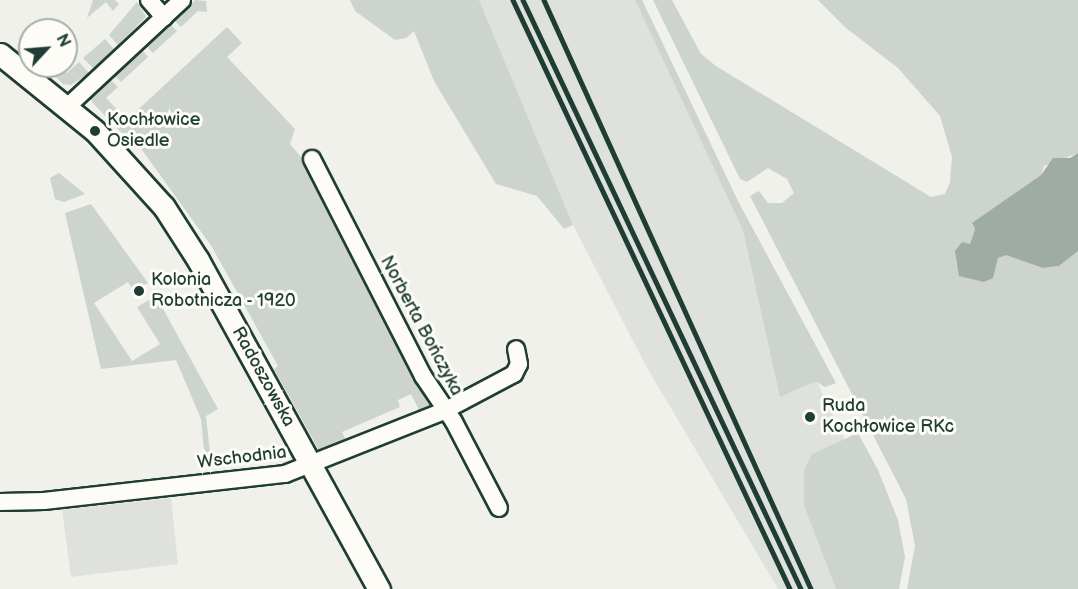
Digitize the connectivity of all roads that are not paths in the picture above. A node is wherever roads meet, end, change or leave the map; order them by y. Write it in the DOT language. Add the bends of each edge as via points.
graph roads {
  1 [pos="149,0"];
  2 [pos="182,0"];
  3 [pos="164,17"];
  4 [pos="0,54"];
  5 [pos="67,107"];
  6 [pos="312,159"];
  7 [pos="516,349"];
  8 [pos="444,411"];
  9 [pos="311,466"];
  10 [pos="0,502"];
  11 [pos="499,508"];
  12 [pos="379,589"];
  1 -- 3 [label="street"];
  2 -- 3 [label="street"];
  3 -- 5 [label="street"];
  4 -- 5 [label="street, Radoszowska"];
  5 -- 9 [label="street, Radoszowska" via="119,155 182,234"];
  6 -- 8 [label="street, Norberta Bończyka"];
  7 -- 8 [label="street, Wschodnia" via="519,364 514,374"];
  8 -- 9 [label="street, Wschodnia"];
  8 -- 11 [label="street, Norberta Bończyka" via="454,422"];
  9 -- 10 [label="street, Wschodnia" via="285,474 44,501"];
  9 -- 12 [label="street, Radoszowska"];
}
